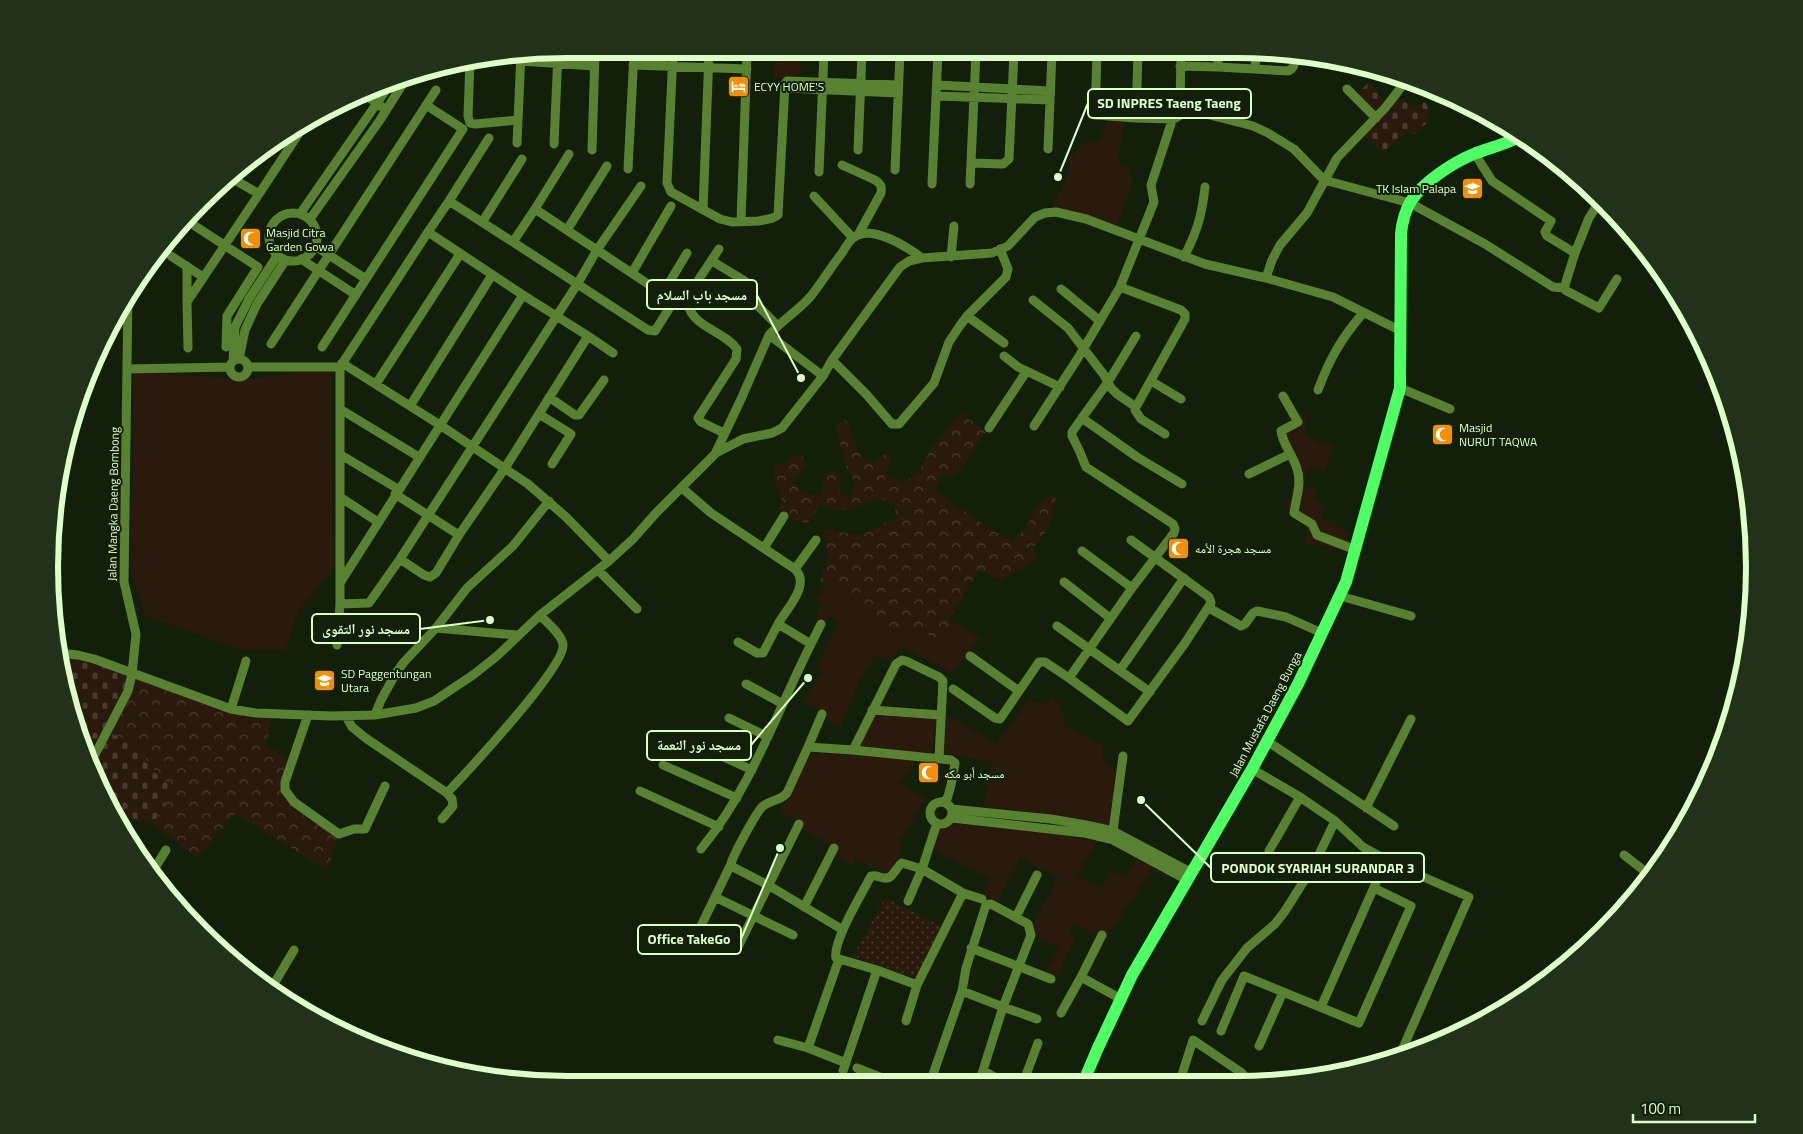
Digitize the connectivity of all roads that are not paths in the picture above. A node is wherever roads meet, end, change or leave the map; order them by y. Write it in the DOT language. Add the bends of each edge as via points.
graph roads {
  1 [pos="558,58"];
  2 [pos="576,58"];
  3 [pos="824,58"];
  4 [pos="862,58"];
  5 [pos="900,58"];
  6 [pos="938,58"];
  7 [pos="976,58"];
  8 [pos="1014,58"];
  9 [pos="1052,58"];
  10 [pos="1097,58"];
  11 [pos="1138,58"];
  12 [pos="1181,58"];
  13 [pos="1218,58"];
  14 [pos="594,59"];
  15 [pos="633,59"];
  16 [pos="1256,59"];
  17 [pos="521,60"];
  18 [pos="672,60"];
  19 [pos="709,61"];
  20 [pos="1294,61"];
  21 [pos="747,62"];
  22 [pos="1180,66"];
  23 [pos="470,67"];
  24 [pos="1218,67"];
  25 [pos="1256,68"];
  26 [pos="402,85"];
  27 [pos="822,86"];
  28 [pos="937,86"];
  29 [pos="1402,86"];
  30 [pos="861,88"];
  31 [pos="898,89"];
  32 [pos="1347,89"];
  33 [pos="436,90"];
  34 [pos="386,91"];
  35 [pos="974,92"];
  36 [pos="1012,94"];
  37 [pos="1050,95"];
  38 [pos="937,96"];
  39 [pos="369,98"];
  40 [pos="377,104"];
  41 [pos="426,105"];
  42 [pos="386,110"];
  43 [pos="1194,111"];
  44 [pos="371,114"];
  45 [pos="1136,118"];
  46 [pos="1376,118"];
  47 [pos="380,120"];
  48 [pos="518,120"];
  49 [pos="1171,124"];
  50 [pos="298,134"];
  51 [pos="489,138"];
  52 [pos="1513,139"];
  53 [pos="517,143"];
  54 [pos="554,144"];
  55 [pos="1048,149"];
  56 [pos="592,150"];
  57 [pos="858,150"];
  58 [pos="569,154"];
  59 [pos="1474,154"];
  60 [pos="522,159"];
  61 [pos="971,162"];
  62 [pos="607,166"];
  63 [pos="842,166"];
  64 [pos="628,170"];
  65 [pos="895,170"];
  66 [pos="819,172"];
  67 [pos="236,180"];
  68 [pos="1324,180"];
  69 [pos="932,184"];
  70 [pos="970,184"];
  71 [pos="641,186"];
  72 [pos="1205,187"];
  73 [pos="259,194"];
  74 [pos="814,196"];
  75 [pos="448,200"];
  76 [pos="1410,203"];
  77 [pos="671,206"];
  78 [pos="1596,207"];
  79 [pos="535,209"];
  80 [pos="703,210"];
  81 [pos="300,214"];
  82 [pos="310,220"];
  83 [pos="483,221"];
  84 [pos="741,221"];
  85 [pos="195,226"];
  86 [pos="954,226"];
  87 [pos="567,230"];
  88 [pos="428,232"];
  89 [pos="855,236"];
  90 [pos="1139,239"];
  91 [pos="513,242"];
  92 [pos="225,244"];
  93 [pos="315,246"];
  94 [pos="719,249"];
  95 [pos="1000,249"];
  96 [pos="597,250"];
  97 [pos="687,253"];
  98 [pos="1575,253"];
  99 [pos="460,254"];
  100 [pos="329,255"];
  101 [pos="171,256"];
  102 [pos="951,257"];
  103 [pos="1184,257"];
  104 [pos="281,258"];
  105 [pos="922,258"];
  106 [pos="301,259"];
  107 [pos="712,260"];
  108 [pos="187,266"];
  109 [pos="319,271"];
  110 [pos="632,273"];
  111 [pos="492,275"];
  112 [pos="203,277"];
  113 [pos="1266,278"];
  114 [pos="366,279"];
  115 [pos="1617,279"];
  116 [pos="746,282"];
  117 [pos="578,283"];
  118 [pos="1120,287"];
  119 [pos="1564,288"];
  120 [pos="1061,289"];
  121 [pos="663,293"];
  122 [pos="356,295"];
  123 [pos="523,295"];
  124 [pos="753,300"];
  125 [pos="1033,300"];
  126 [pos="187,302"];
  127 [pos="128,309"];
  128 [pos="1363,313"];
  129 [pos="556,316"];
  130 [pos="967,316"];
  131 [pos="1100,321"];
  132 [pos="778,326"];
  133 [pos="1402,331"];
  134 [pos="588,336"];
  135 [pos="769,336"];
  136 [pos="1136,336"];
  137 [pos="1004,343"];
  138 [pos="271,344"];
  139 [pos="226,347"];
  140 [pos="322,347"];
  141 [pos="188,348"];
  142 [pos="1083,349"];
  143 [pos="613,353"];
  144 [pos="1004,356"];
  145 [pos="832,360"];
  146 [pos="234,362"];
  147 [pos="341,365"];
  148 [pos="248,367"];
  149 [pos="127,369"];
  150 [pos="1026,372"];
  151 [pos="823,376"];
  152 [pos="604,380"];
  153 [pos="1151,381"];
  154 [pos="1108,382"];
  155 [pos="376,384"];
  156 [pos="1060,387"];
  157 [pos="1400,388"];
  158 [pos="1318,390"];
  159 [pos="1283,396"];
  160 [pos="549,397"];
  161 [pos="1181,399"];
  162 [pos="410,406"];
  163 [pos="1136,407"];
  164 [pos="340,409"];
  165 [pos="1450,409"];
  166 [pos="539,414"];
  167 [pos="1082,418"];
  168 [pos="440,426"];
  169 [pos="1034,426"];
  170 [pos="989,428"];
  171 [pos="724,433"];
  172 [pos="1165,434"];
  173 [pos="471,447"];
  174 [pos="716,452"];
  175 [pos="1290,454"];
  176 [pos="341,455"];
  177 [pos="419,457"];
  178 [pos="552,464"];
  179 [pos="505,468"];
  180 [pos="1249,474"];
  181 [pos="1182,484"];
  182 [pos="682,488"];
  183 [pos="397,492"];
  184 [pos="340,497"];
  185 [pos="549,502"];
  186 [pos="428,515"];
  187 [pos="784,516"];
  188 [pos="378,522"];
  189 [pos="458,535"];
  190 [pos="816,540"];
  191 [pos="1131,540"];
  192 [pos="764,548"];
  193 [pos="1356,550"];
  194 [pos="1082,551"];
  195 [pos="1155,557"];
  196 [pos="400,559"];
  197 [pos="609,561"];
  198 [pos="795,569"];
  199 [pos="598,570"];
  200 [pos="1184,578"];
  201 [pos="1064,582"];
  202 [pos="340,583"];
  203 [pos="1132,588"];
  204 [pos="1340,596"];
  205 [pos="340,604"];
  206 [pos="1209,608"];
  207 [pos="637,609"];
  208 [pos="540,615"];
  209 [pos="1411,616"];
  210 [pos="1110,618"];
  211 [pos="778,624"];
  212 [pos="821,624"];
  213 [pos="1057,626"];
  214 [pos="436,628"];
  215 [pos="1322,633"];
  216 [pos="517,635"];
  217 [pos="738,642"];
  218 [pos="811,644"];
  219 [pos="337,645"];
  220 [pos="1089,648"];
  221 [pos="65,654"];
  222 [pos="970,656"];
  223 [pos="246,661"];
  224 [pos="1120,670"];
  225 [pos="132,674"];
  226 [pos="1068,678"];
  227 [pos="746,684"];
  228 [pos="953,689"];
  229 [pos="1019,690"];
  230 [pos="1150,692"];
  231 [pos="783,704"];
  232 [pos="231,709"];
  233 [pos="872,710"];
  234 [pos="308,714"];
  235 [pos="822,714"];
  236 [pos="375,715"];
  237 [pos="940,715"];
  238 [pos="346,716"];
  239 [pos="729,718"];
  240 [pos="1411,719"];
  241 [pos="676,735"];
  242 [pos="768,737"];
  243 [pos="1267,741"];
  244 [pos="808,748"];
  245 [pos="853,750"];
  246 [pos="94,756"];
  247 [pos="1123,756"];
  248 [pos="938,758"];
  249 [pos="663,765"];
  250 [pos="1252,769"];
  251 [pos="752,770"];
  252 [pos="385,786"];
  253 [pos="640,791"];
  254 [pos="447,793"];
  255 [pos="1300,797"];
  256 [pos="738,798"];
  257 [pos="944,802"];
  258 [pos="1366,808"];
  259 [pos="952,813"];
  260 [pos="442,819"];
  261 [pos="1336,821"];
  262 [pos="798,824"];
  263 [pos="937,824"];
  264 [pos="1394,826"];
  265 [pos="719,827"];
  266 [pos="1113,831"];
  267 [pos="834,848"];
  268 [pos="701,849"];
  269 [pos="166,850"];
  270 [pos="1269,851"];
  271 [pos="1624,856"];
  272 [pos="1386,860"];
  273 [pos="731,864"];
  274 [pos="1170,866"];
  275 [pos="155,867"];
  276 [pos="922,869"];
  277 [pos="1644,871"];
  278 [pos="1037,875"];
  279 [pos="1190,876"];
  280 [pos="768,886"];
  281 [pos="1374,888"];
  282 [pos="963,893"];
  283 [pos="715,897"];
  284 [pos="982,899"];
  285 [pos="908,901"];
  286 [pos="804,907"];
  287 [pos="754,915"];
  288 [pos="1016,917"];
  289 [pos="700,928"];
  290 [pos="843,930"];
  291 [pos="793,935"];
  292 [pos="1102,935"];
  293 [pos="971,948"];
  294 [pos="737,949"];
  295 [pos="294,950"];
  296 [pos="839,959"];
  297 [pos="1020,967"];
  298 [pos="876,970"];
  299 [pos="1081,976"];
  300 [pos="1051,979"];
  301 [pos="274,984"];
  302 [pos="917,986"];
  303 [pos="962,991"];
  304 [pos="1283,992"];
  305 [pos="1121,999"];
  306 [pos="1321,1007"];
  307 [pos="1004,1008"];
  308 [pos="1061,1014"];
  309 [pos="1037,1019"];
  310 [pos="906,1021"];
  311 [pos="1202,1022"];
  312 [pos="1221,1031"];
  313 [pos="778,1040"];
  314 [pos="1038,1043"];
  315 [pos="1259,1046"];
  316 [pos="808,1048"];
  317 [pos="1403,1048"];
  318 [pos="857,1068"];
  319 [pos="983,1070"];
  320 [pos="876,1076"];
  321 [pos="932,1076"];
  322 [pos="981,1076"];
  323 [pos="993,1076"];
  324 [pos="1026,1076"];
  325 [pos="1086,1076"];
  326 [pos="1183,1076"];
  327 [pos="1244,1076"];
  1 -- 54 [label="street"];
  2 -- 14 [label="street"];
  3 -- 27 [label="street"];
  4 -- 30 [label="street"];
  5 -- 31 [label="street"];
  6 -- 28 [label="street"];
  7 -- 35 [label="street"];
  8 -- 36 [label="street"];
  9 -- 37 [label="street"];
  10 -- 45 [label="street" via="1095,115"];
  11 -- 45 [label="street"];
  12 -- 22 [label="street"];
  13 -- 24 [label="street"];
  14 -- 56 [label="street"];
  15 -- 18 [label="street"];
  15 -- 64 [label="street"];
  16 -- 25 [label="street"];
  17 -- 48 [label="street"];
  18 -- 19 [label="street"];
  18 -- 80 [label="street" via="667,183 672,192"];
  19 -- 21 [label="street"];
  19 -- 80 [label="street"];
  20 -- 25 [label="street" via="1290,70"];
  21 -- 84 [label="street"];
  22 -- 24 [label="street"];
  22 -- 45 [label="street" via="1177,118"];
  23 -- 48 [label="street" via="470,123"];
  24 -- 25 [label="street"];
  26 -- 42 [label="street"];
  27 -- 30 [label="street"];
  27 -- 66 [label="street"];
  27 -- 84 [label="street" via="786,84 778,214 759,221"];
  28 -- 35 [label="street"];
  28 -- 38 [label="street"];
  29 -- 46 [label="street"];
  30 -- 31 [label="street"];
  30 -- 57 [label="street"];
  31 -- 65 [label="street"];
  32 -- 46 [label="street"];
  33 -- 41 [label="street"];
  34 -- 40 [label="street"];
  35 -- 36 [label="street"];
  35 -- 38 [label="street"];
  35 -- 61 [label="street"];
  36 -- 37 [label="street"];
  36 -- 61 [label="street" via="1009,159 1003,164"];
  37 -- 55 [label="street"];
  38 -- 69 [label="street"];
  39 -- 40 [label="street"];
  40 -- 42 [label="street"];
  40 -- 44 [label="street"];
  41 -- 100 [label="street"];
  41 -- 114 [label="street" via="463,129"];
  42 -- 47 [label="street"];
  43 -- 68 [label="street" via="1268,133 1294,149"];
  44 -- 47 [label="street"];
  44 -- 81 [label="street"];
  46 -- 68 [label="street" via="1337,158"];
  47 -- 82 [label="street"];
  48 -- 53 [label="street"];
  49 -- 90 [label="street" via="1151,185 1154,202"];
  50 -- 73 [label="street"];
  51 -- 75 [label="street"];
  52 -- 59 [label="main road"];
  58 -- 79 [label="street"];
  59 -- 76 [label="main road" via="1445,170"];
  59 -- 98 [label="street" via="1492,181 1551,220 1546,236"];
  60 -- 83 [label="street"];
  61 -- 70 [label="street"];
  62 -- 87 [label="street"];
  63 -- 89 [label="street" via="875,180 882,188"];
  67 -- 73 [label="street"];
  68 -- 76 [label="street"];
  68 -- 113 [label="street" via="1307,213 1280,245"];
  71 -- 96 [label="street"];
  72 -- 103 [label="street" via="1198,226"];
  73 -- 92 [label="street"];
  74 -- 89 [label="street"];
  75 -- 83 [label="street"];
  75 -- 88 [label="street"];
  76 -- 119 [label="street" via="1485,244 1553,288"];
  76 -- 133 [label="main road, Jalan Mustafa Daeng Bunga" via="1402,221 1401,234"];
  77 -- 110 [label="street"];
  78 -- 98 [label="street"];
  79 -- 87 [label="street"];
  79 -- 91 [label="street"];
  80 -- 84 [label="street" via="720,219"];
  81 -- 82 [label="street"];
  81 -- 104 [label="street" via="282,215 271,227 270,244"];
  82 -- 93 [label="street" via="317,237"];
  83 -- 91 [label="street"];
  85 -- 92 [label="street"];
  86 -- 102 [label="street"];
  87 -- 96 [label="street"];
  88 -- 99 [label="street"];
  88 -- 147 [label="street"];
  89 -- 105 [label="street" via="870,232 878,234 909,248"];
  89 -- 132 [label="street" via="810,297"];
  90 -- 95 [label="street" via="1086,219 1050,212 1036,217 1008,246"];
  90 -- 103 [label="street"];
  90 -- 118 [label="street"];
  91 -- 117 [label="street"];
  92 -- 112 [label="street"];
  92 -- 139 [label="street" via="258,267 227,316"];
  93 -- 100 [label="street"];
  93 -- 106 [label="street"];
  94 -- 107 [label="street"];
  95 -- 102 [label="street" via="992,253"];
  95 -- 130 [label="street" via="1008,269 1006,277"];
  96 -- 110 [label="street"];
  96 -- 117 [label="street"];
  97 -- 121 [label="street"];
  98 -- 119 [label="street"];
  99 -- 111 [label="street"];
  99 -- 155 [label="street"];
  100 -- 109 [label="street"];
  100 -- 114 [label="street"];
  101 -- 108 [label="street"];
  102 -- 105 [label="street"];
  103 -- 113 [label="street"];
  104 -- 106 [label="street"];
  104 -- 146 [label="street" via="253,302"];
  105 -- 145 [label="street" via="900,267"];
  106 -- 109 [label="street"];
  107 -- 116 [label="street"];
  107 -- 171 [label="street" via="688,304 697,319 737,349 736,358 698,418"];
  108 -- 112 [label="street"];
  108 -- 126 [label="street"];
  109 -- 122 [label="street"];
  109 -- 138 [label="street"];
  110 -- 121 [label="street"];
  111 -- 123 [label="street"];
  111 -- 162 [label="street"];
  112 -- 126 [label="street"];
  113 -- 128 [label="street" via="1333,298"];
  114 -- 122 [label="street"];
  115 -- 119 [label="street" via="1599,308"];
  117 -- 121 [label="street" via="652,332 672,304"];
  117 -- 129 [label="street"];
  118 -- 131 [label="street"];
  118 -- 153 [label="street" via="1185,314"];
  120 -- 131 [label="street"];
  122 -- 140 [label="street"];
  123 -- 129 [label="street"];
  123 -- 168 [label="street"];
  124 -- 132 [label="street"];
  125 -- 142 [label="street" via="1068,328"];
  126 -- 141 [label="street"];
  127 -- 149 [label="street, Jalan Mangka Daeng Bombong"];
  128 -- 133 [label="street"];
  128 -- 158 [label="street" via="1345,333 1328,363"];
  129 -- 134 [label="street"];
  129 -- 173 [label="street"];
  130 -- 137 [label="street"];
  130 -- 145 [label="street" via="950,342 934,383 896,425 890,423"];
  131 -- 142 [label="street"];
  132 -- 135 [label="street"];
  133 -- 157 [label="main road, Jalan Mustafa Daeng Bunga"];
  134 -- 143 [label="street"];
  134 -- 160 [label="street"];
  135 -- 151 [label="street"];
  135 -- 171 [label="street"];
  136 -- 154 [label="street"];
  142 -- 154 [label="street"];
  142 -- 156 [label="street"];
  144 -- 150 [label="street"];
  145 -- 151 [label="street"];
  146 -- 148 [label="street" via="245,361"];
  146 -- 148 [label="street" via="231,373 236,376 247,373"];
  146 -- 149 [label="street"];
  147 -- 148 [label="street"];
  147 -- 155 [label="street"];
  147 -- 164 [label="street"];
  149 -- 225 [label="street, Jalan Mangka Daeng Bombong" via="124,582 136,626"];
  150 -- 156 [label="street"];
  150 -- 170 [label="street"];
  151 -- 174 [label="street" via="782,428 743,439"];
  152 -- 160 [label="street" via="580,415 575,415"];
  153 -- 161 [label="street"];
  153 -- 163 [label="street"];
  154 -- 163 [label="street" via="1117,394"];
  154 -- 167 [label="street"];
  155 -- 162 [label="street"];
  156 -- 169 [label="street"];
  157 -- 165 [label="street"];
  157 -- 193 [label="main road, Jalan Mustafa Daeng Bunga"];
  159 -- 175 [label="street" via="1298,422 1281,431"];
  160 -- 166 [label="street"];
  162 -- 168 [label="street"];
  163 -- 172 [label="street" via="1138,416"];
  164 -- 176 [label="street"];
  164 -- 177 [label="street"];
  166 -- 178 [label="street" via="570,434"];
  166 -- 179 [label="street"];
  167 -- 181 [label="street"];
  167 -- 195 [label="street" via="1072,436 1086,467 1174,526 1174,533"];
  168 -- 173 [label="street"];
  168 -- 177 [label="street"];
  171 -- 174 [label="street"];
  173 -- 179 [label="street"];
  173 -- 186 [label="street"];
  174 -- 182 [label="street"];
  175 -- 180 [label="street"];
  175 -- 193 [label="street" via="1300,483 1294,513 1312,524 1317,535"];
  176 -- 183 [label="street"];
  176 -- 184 [label="street"];
  177 -- 183 [label="street"];
  179 -- 185 [label="street"];
  179 -- 189 [label="street"];
  182 -- 192 [label="street" via="704,508"];
  182 -- 197 [label="street"];
  183 -- 186 [label="street"];
  183 -- 188 [label="street"];
  184 -- 188 [label="street"];
  184 -- 202 [label="street"];
  185 -- 197 [label="street"];
  185 -- 214 [label="street" via="513,546 467,588"];
  186 -- 189 [label="street"];
  186 -- 196 [label="street"];
  187 -- 192 [label="street"];
  188 -- 202 [label="street"];
  189 -- 196 [label="street" via="436,573 430,577"];
  190 -- 198 [label="street"];
  191 -- 195 [label="street"];
  192 -- 198 [label="street"];
  193 -- 204 [label="main road, Jalan Mustafa Daeng Bunga"];
  194 -- 203 [label="street"];
  195 -- 200 [label="street"];
  195 -- 203 [label="street"];
  196 -- 205 [label="street" via="369,603"];
  197 -- 199 [label="street"];
  198 -- 211 [label="street" via="802,577 801,586"];
  199 -- 207 [label="street"];
  199 -- 208 [label="street"];
  200 -- 206 [label="street" via="1209,597"];
  200 -- 224 [label="street"];
  201 -- 210 [label="street"];
  202 -- 205 [label="street"];
  203 -- 210 [label="street"];
  204 -- 209 [label="street"];
  204 -- 215 [label="main road, Jalan Mustafa Daeng Bunga"];
  205 -- 219 [label="street"];
  206 -- 215 [label="street" via="1240,626 1257,612 1286,617"];
  206 -- 230 [label="street"];
  208 -- 216 [label="street"];
  208 -- 254 [label="street" via="559,636 562,652 527,703"];
  210 -- 220 [label="street"];
  211 -- 217 [label="street" via="763,653"];
  211 -- 218 [label="street"];
  212 -- 218 [label="street"];
  213 -- 220 [label="street"];
  214 -- 216 [label="street"];
  214 -- 236 [label="street" via="396,673"];
  215 -- 243 [label="main road, Jalan Mustafa Daeng Bunga"];
  216 -- 236 [label="street" via="497,656 434,702"];
  218 -- 231 [label="street"];
  220 -- 224 [label="street"];
  220 -- 226 [label="street"];
  221 -- 225 [label="street" via="94,659"];
  222 -- 229 [label="street"];
  223 -- 232 [label="street"];
  224 -- 230 [label="street"];
  225 -- 232 [label="street"];
  225 -- 246 [label="street, Jalan Mangka Daeng Bombong" via="128,690"];
  226 -- 229 [label="street" via="1045,662 1039,662"];
  226 -- 230 [label="street" via="1128,721"];
  227 -- 231 [label="street"];
  228 -- 229 [label="street" via="997,719 1002,717"];
  231 -- 242 [label="street"];
  232 -- 234 [label="street"];
  233 -- 237 [label="street"];
  233 -- 237 [label="street" via="896,664 902,660 942,679"];
  233 -- 245 [label="street"];
  234 -- 238 [label="street"];
  234 -- 252 [label="street" via="284,784 294,802 342,834 364,829"];
  235 -- 244 [label="street"];
  236 -- 238 [label="street"];
  237 -- 248 [label="street"];
  238 -- 254 [label="street" via="367,739"];
  239 -- 242 [label="street"];
  240 -- 258 [label="street"];
  241 -- 251 [label="street"];
  242 -- 251 [label="street"];
  243 -- 250 [label="main road, Jalan Mustafa Daeng Bunga"];
  243 -- 258 [label="street"];
  244 -- 245 [label="street"];
  244 -- 273 [label="street" via="787,793 761,808"];
  245 -- 248 [label="street"];
  247 -- 266 [label="street"];
  248 -- 257 [label="street" via="955,763 955,775"];
  249 -- 256 [label="street"];
  250 -- 255 [label="street"];
  250 -- 279 [label="main road, Jalan Mustafa Daeng Bunga"];
  251 -- 256 [label="street"];
  253 -- 265 [label="street"];
  254 -- 260 [label="street" via="453,806"];
  255 -- 261 [label="street"];
  255 -- 270 [label="street"];
  256 -- 265 [label="street"];
  257 -- 259 [label="street" via="949,804"];
  257 -- 263 [label="street" via="935,803 930,811 930,817"];
  258 -- 264 [label="street"];
  259 -- 263 [label="street" via="947,823"];
  259 -- 266 [label="street" via="1052,819"];
  259 -- 274 [label="street" via="1113,840"];
  261 -- 272 [label="street" via="1363,847"];
  261 -- 311 [label="street" via="1314,865 1285,910 1275,924 1247,948 1222,980"];
  262 -- 280 [label="street"];
  263 -- 276 [label="street"];
  265 -- 268 [label="street"];
  266 -- 274 [label="street"];
  267 -- 286 [label="street"];
  269 -- 275 [label="street"];
  271 -- 277 [label="street"];
  272 -- 281 [label="street"];
  272 -- 317 [label="street" via="1469,897"];
  273 -- 280 [label="street"];
  273 -- 283 [label="street"];
  274 -- 279 [label="street"];
  276 -- 282 [label="street"];
  276 -- 285 [label="street"];
  276 -- 290 [label="street" via="902,863 890,878 872,875"];
  278 -- 288 [label="street"];
  279 -- 305 [label="main road, Jalan Mustafa Daeng Bunga"];
  280 -- 286 [label="street"];
  280 -- 287 [label="street"];
  281 -- 306 [label="street"];
  281 -- 306 [label="street" via="1411,906 1359,1023"];
  282 -- 284 [label="street"];
  282 -- 302 [label="street"];
  283 -- 287 [label="street"];
  283 -- 289 [label="street"];
  286 -- 290 [label="street"];
  287 -- 291 [label="street"];
  287 -- 294 [label="street"];
  288 -- 293 [label="street" via="988,903"];
  288 -- 297 [label="street" via="1028,924 1031,930"];
  290 -- 296 [label="street" via="835,953"];
  292 -- 299 [label="street"];
  293 -- 297 [label="street"];
  293 -- 303 [label="street"];
  295 -- 301 [label="street"];
  296 -- 298 [label="street"];
  296 -- 316 [label="street"];
  297 -- 300 [label="street"];
  297 -- 307 [label="street"];
  298 -- 302 [label="street"];
  298 -- 316 [label="street" via="845,1067"];
  299 -- 305 [label="street"];
  299 -- 308 [label="street"];
  302 -- 310 [label="street"];
  303 -- 307 [label="street"];
  303 -- 321 [label="street"];
  304 -- 306 [label="street"];
  304 -- 312 [label="street" via="1244,976"];
  304 -- 315 [label="street"];
  305 -- 325 [label="main road, Jalan Mustafa Daeng Bunga"];
  307 -- 309 [label="street"];
  307 -- 319 [label="street"];
  313 -- 316 [label="street"];
  314 -- 324 [label="street"];
  318 -- 320 [label="street"];
  319 -- 322 [label="street"];
  319 -- 323 [label="street"];
  326 -- 327 [label="street" via="1193,1040"];
}
